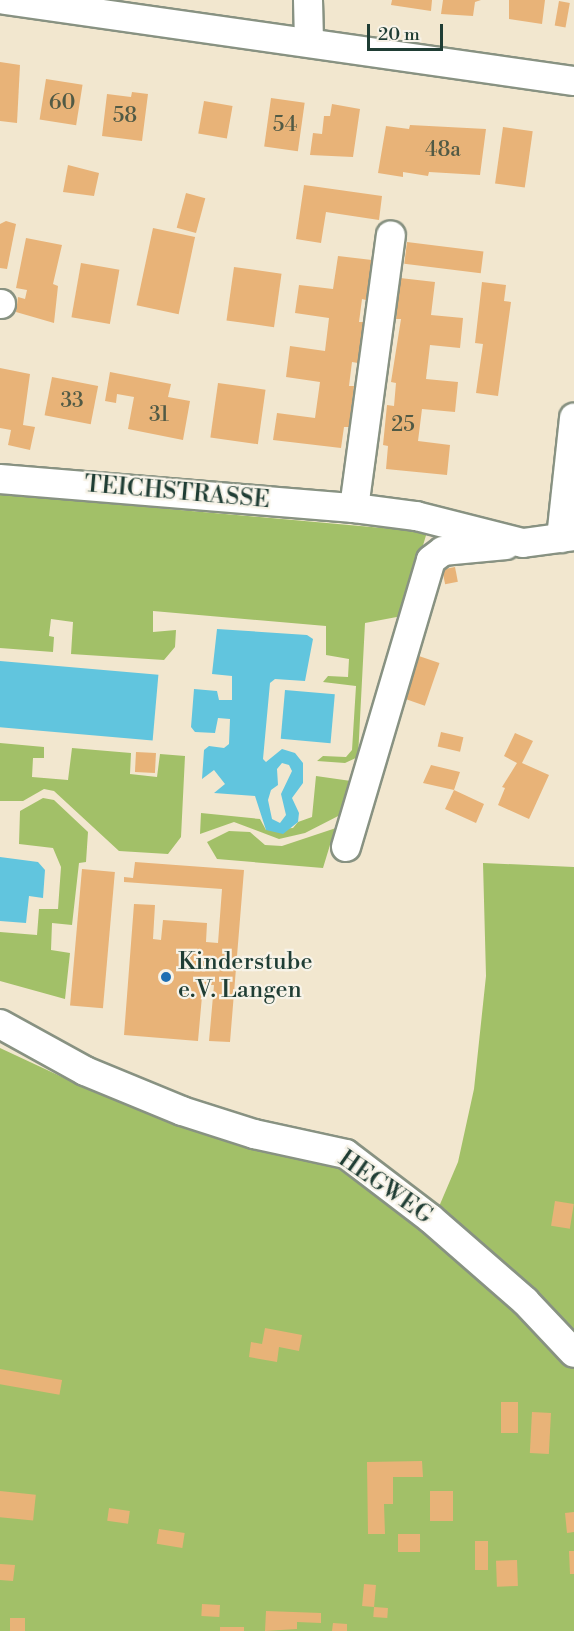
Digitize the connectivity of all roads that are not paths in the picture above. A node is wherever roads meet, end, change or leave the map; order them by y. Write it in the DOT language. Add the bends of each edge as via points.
graph roads {
  1 [pos="4,0"];
  2 [pos="308,0"];
  3 [pos="309,42"];
  4 [pos="574,81"];
  5 [pos="392,235"];
  6 [pos="574,418"];
  7 [pos="0,479"];
  8 [pos="354,508"];
  9 [pos="568,537"];
  10 [pos="523,543"];
  11 [pos="346,847"];
  12 [pos="0,1024"];
  13 [pos="574,1353"];
  1 -- 3 [label="street"];
  2 -- 3 [label="street"];
  3 -- 4 [label="street"];
  5 -- 8 [label="street"];
  6 -- 9 [label="street, TEICHSTRASSE"];
  7 -- 8 [label="street, TEICHSTRASSE"];
  8 -- 10 [label="street, TEICHSTRASSE" via="416,516"];
  9 -- 10 [label="street, TEICHSTRASSE"];
  10 -- 11 [label="street" via="443,551 431,560"];
  12 -- 13 [label="street, HEGWEG" via="85,1071 223,1124 346,1154 474,1256 542,1317"];
}
